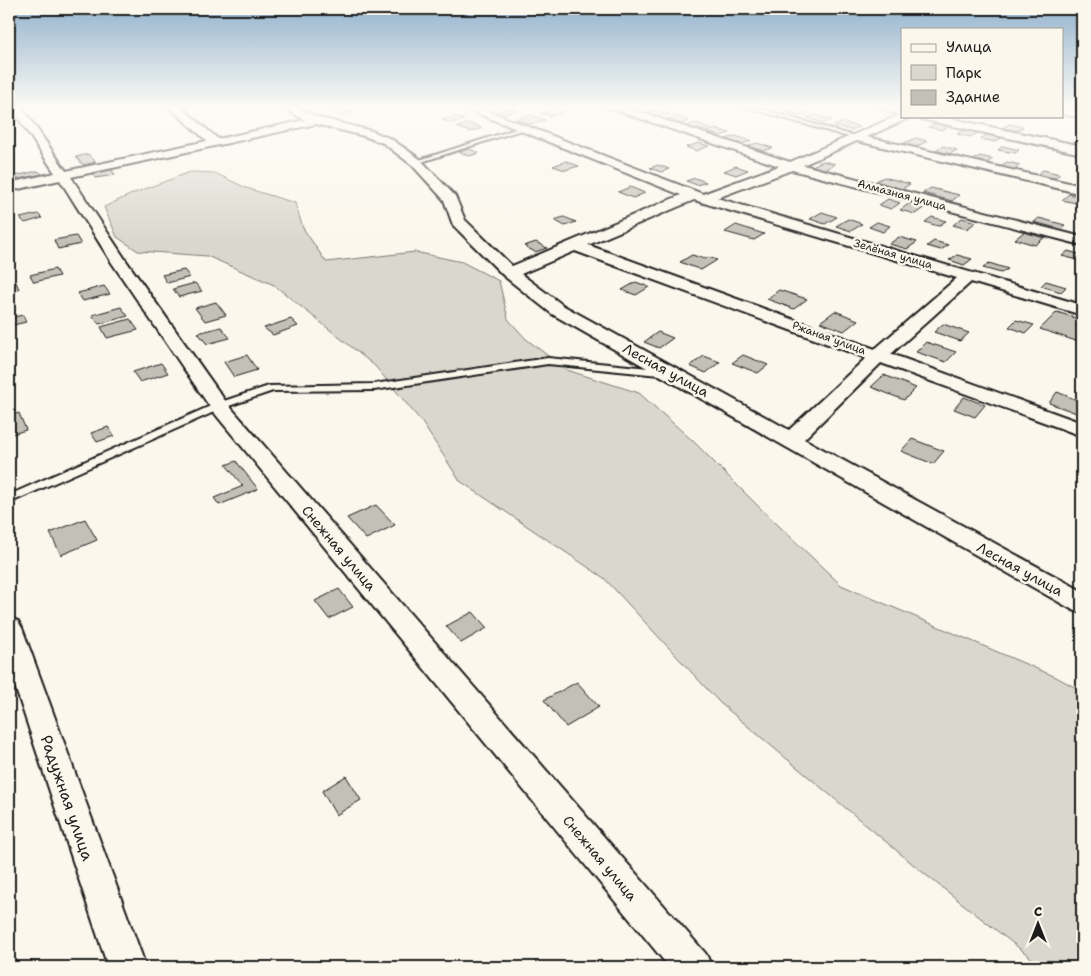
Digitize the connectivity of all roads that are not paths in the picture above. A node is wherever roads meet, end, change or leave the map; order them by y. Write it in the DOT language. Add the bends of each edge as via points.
graph roads {
  1 [pos="46,152"];
  2 [pos="171,152"];
  3 [pos="402,152"];
  4 [pos="449,152"];
  5 [pos="581,152"];
  6 [pos="747,152"];
  7 [pos="826,152"];
  8 [pos="916,152"];
  9 [pos="416,162"];
  10 [pos="791,166"];
  11 [pos="62,175"];
  12 [pos="9,186"];
  13 [pos="1082,190"];
  14 [pos="698,196"];
  15 [pos="1082,241"];
  16 [pos="576,246"];
  17 [pos="510,273"];
  18 [pos="969,276"];
  19 [pos="1082,310"];
  20 [pos="878,356"];
  21 [pos="674,374"];
  22 [pos="219,406"];
  23 [pos="1082,430"];
  24 [pos="790,441"];
  25 [pos="9,499"];
  26 [pos="1082,604"];
  27 [pos="9,628"];
  28 [pos="127,967"];
  29 [pos="693,967"];
  1 -- 11 [label="street, Снежная улица"];
  2 -- 11 [label="street"];
  3 -- 9 [label="street, Лесная улица"];
  4 -- 9 [label="lane"];
  5 -- 14 [label="street, Зелёная улица"];
  6 -- 10 [label="street, Алмазная улица"];
  7 -- 10 [label="street"];
  8 -- 13 [label="street"];
  9 -- 17 [label="street, Лесная улица" via="450,199 458,222"];
  10 -- 14 [label="street"];
  10 -- 15 [label="street, Алмазная улица"];
  11 -- 12 [label="street"];
  11 -- 22 [label="street, Снежная улица"];
  14 -- 16 [label="street"];
  14 -- 18 [label="street, Зелёная улица"];
  16 -- 17 [label="street"];
  16 -- 20 [label="street, Ржаная улица"];
  17 -- 21 [label="street, Лесная улица" via="558,310"];
  18 -- 19 [label="street, Зелёная улица"];
  18 -- 20 [label="street"];
  20 -- 23 [label="street, Ржаная улица"];
  20 -- 24 [label="street"];
  21 -- 22 [label="lane" via="548,361 374,387 272,388"];
  21 -- 24 [label="street, Лесная улица"];
  22 -- 25 [label="lane"];
  22 -- 29 [label="street, Снежная улица"];
  24 -- 26 [label="street, Лесная улица"];
  27 -- 28 [label="street, Радужная улица"];
}
